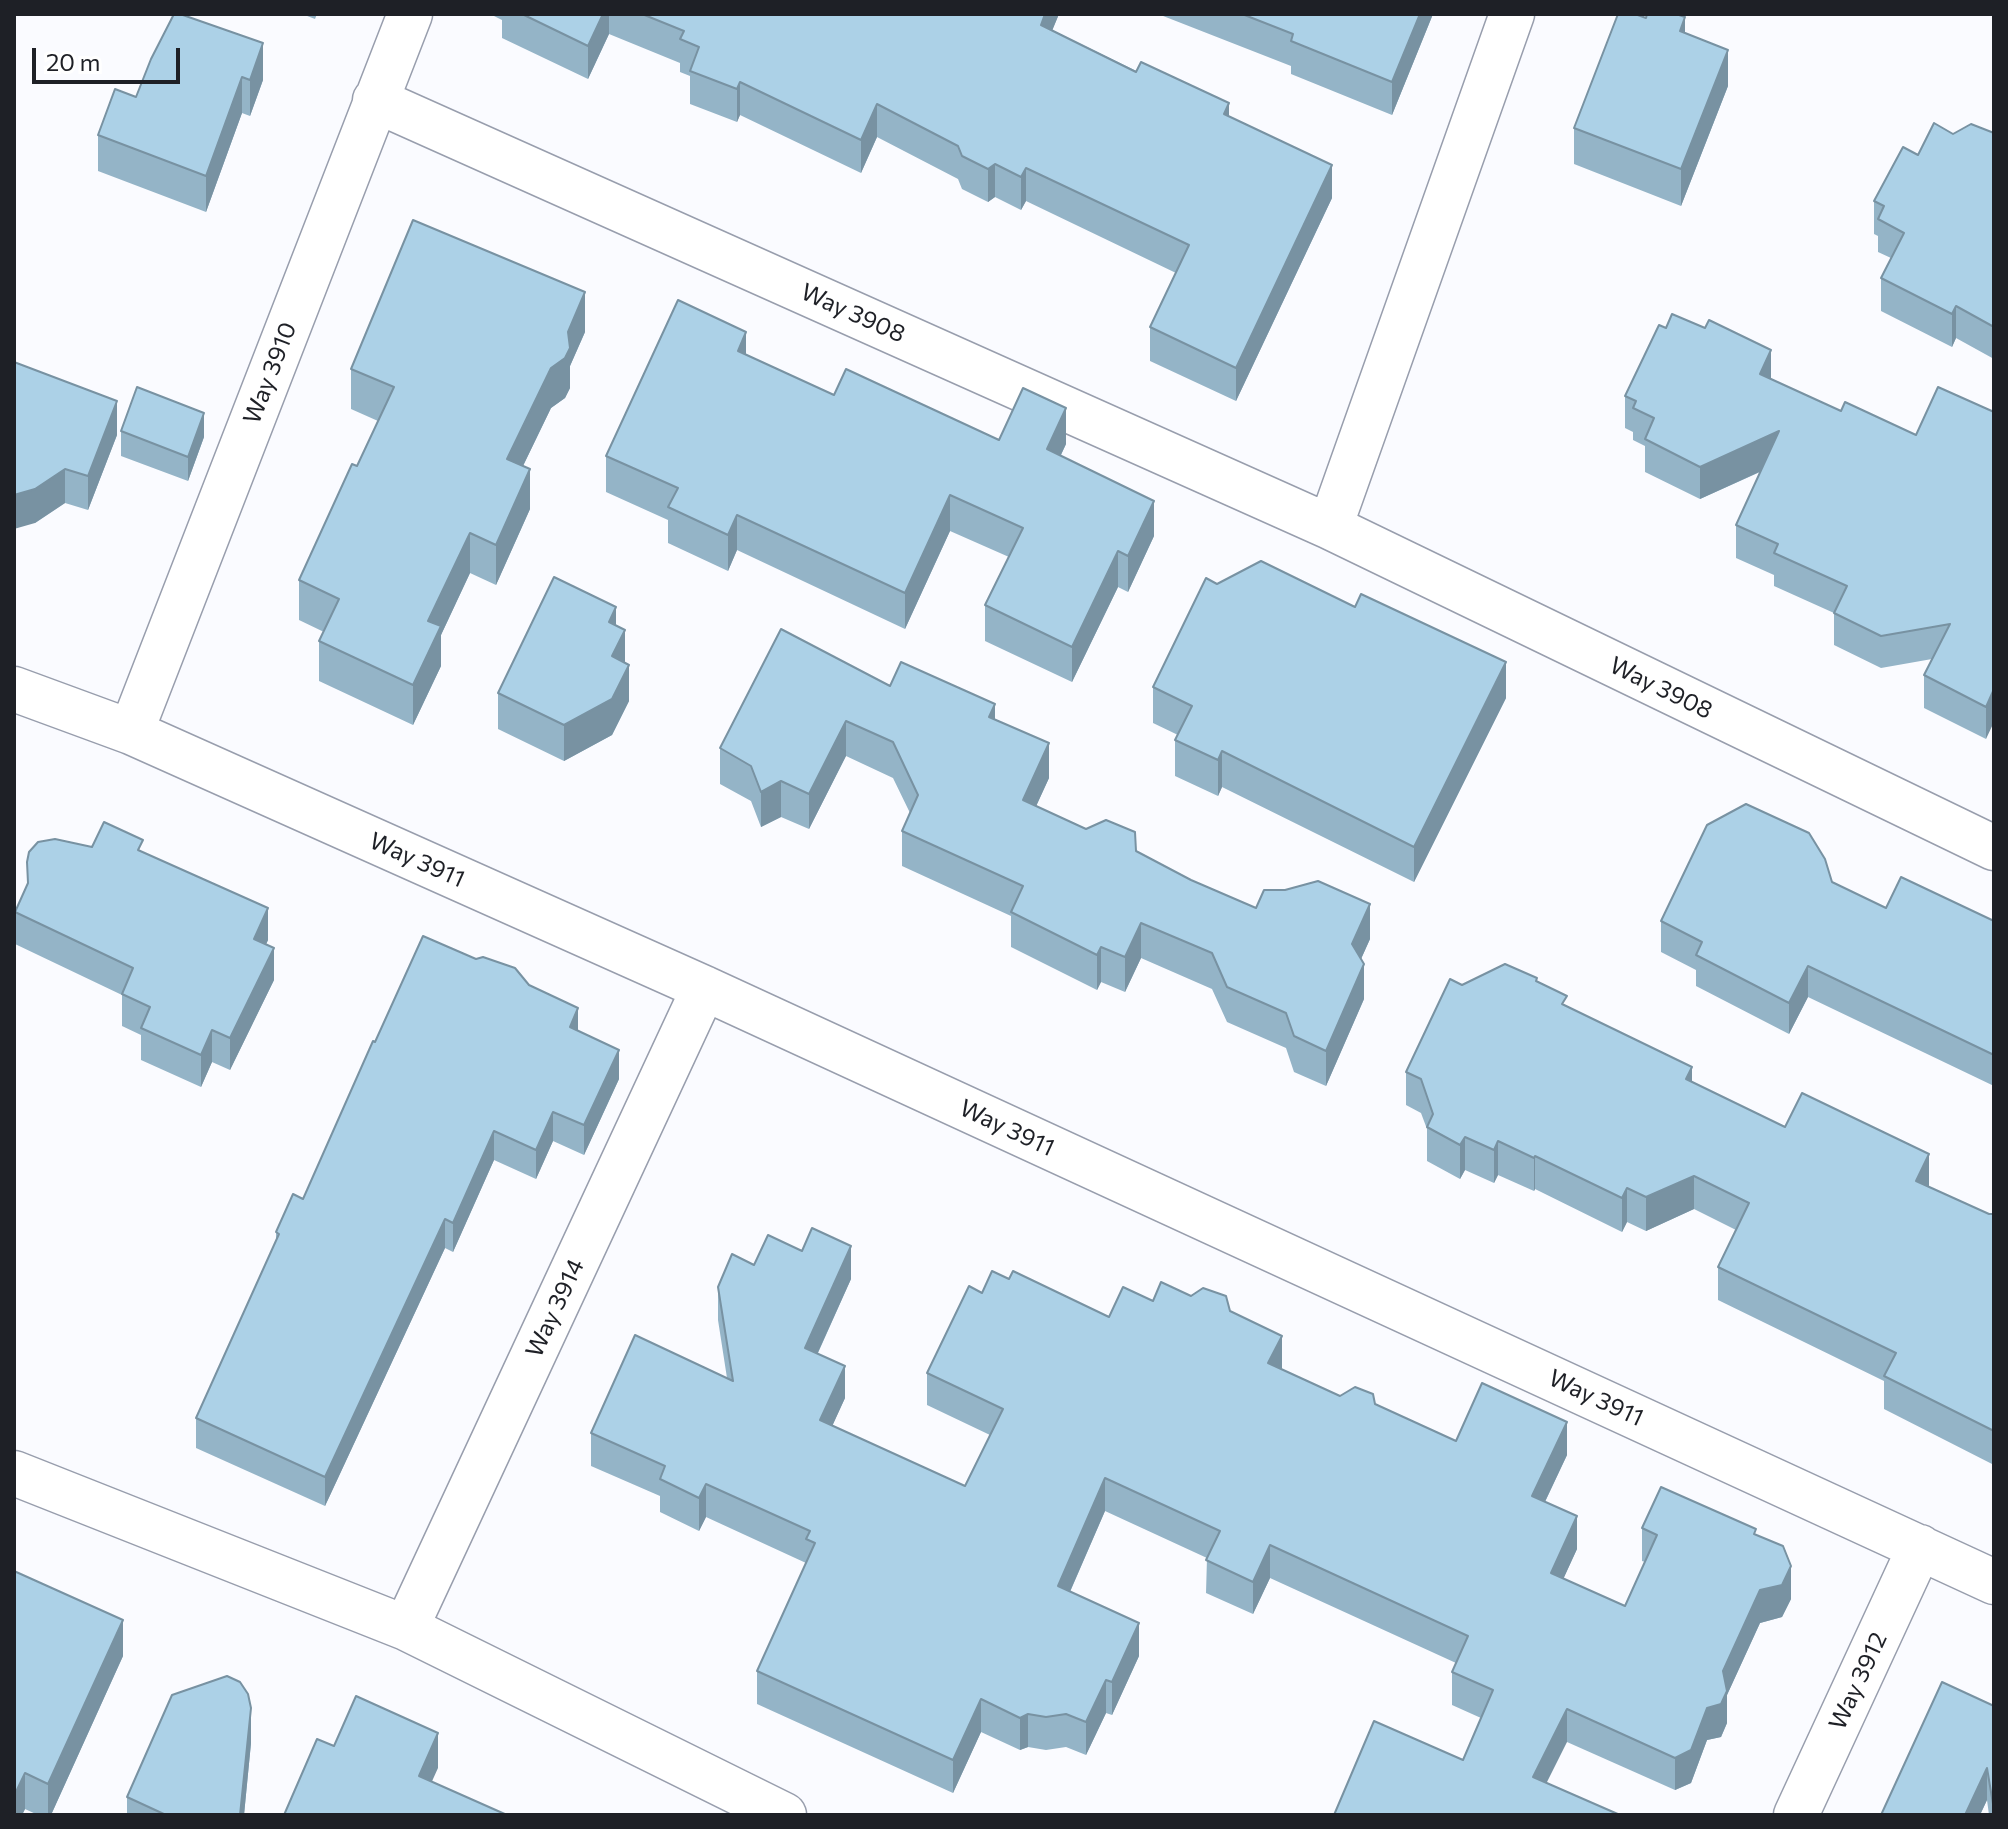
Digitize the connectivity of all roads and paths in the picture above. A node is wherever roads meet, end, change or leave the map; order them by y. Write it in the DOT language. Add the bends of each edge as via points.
graph roads {
  1 [pos="410,14"];
  2 [pos="1512,14"];
  3 [pos="375,100"];
  4 [pos="1330,527"];
  5 [pos="14,689"];
  6 [pos="131,732"];
  7 [pos="1994,848"];
  8 [pos="704,988"];
  9 [pos="14,1473"];
  10 [pos="1920,1547"];
  11 [pos="1994,1582"];
  12 [pos="406,1628"];
  13 [pos="784,1815"];
  14 [pos="1796,1815"];
  1 -- 3 [label="street, Way 3910"];
  2 -- 4 [label="street"];
  3 -- 4 [label="street, Way 3908"];
  3 -- 6 [label="street, Way 3910"];
  4 -- 7 [label="street, Way 3908"];
  5 -- 6 [label="street, Way 3911"];
  6 -- 8 [label="street, Way 3911"];
  8 -- 10 [label="street, Way 3911"];
  8 -- 12 [label="street, Way 3914"];
  9 -- 12 [label="street"];
  10 -- 11 [label="street, Way 3911"];
  10 -- 14 [label="street, Way 3912"];
  12 -- 13 [label="street"];
}
